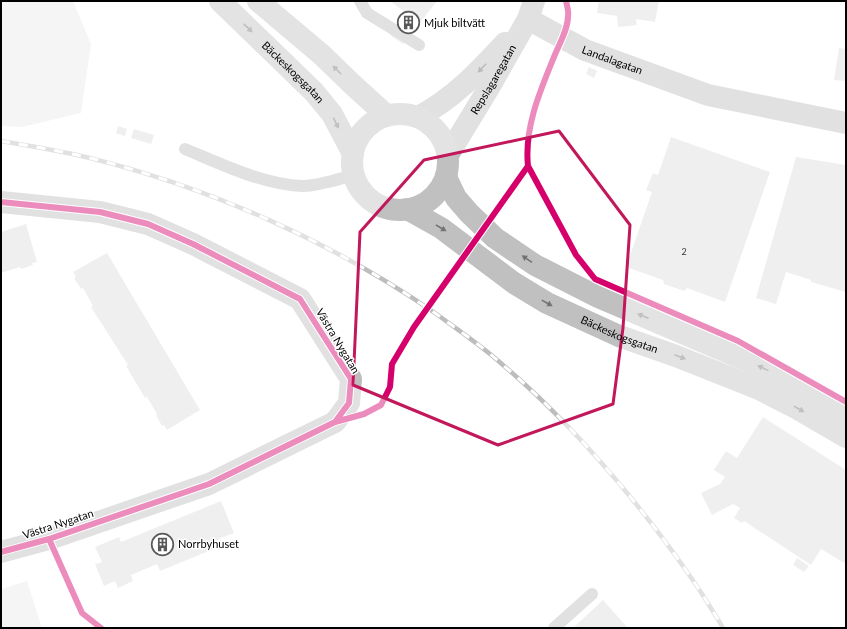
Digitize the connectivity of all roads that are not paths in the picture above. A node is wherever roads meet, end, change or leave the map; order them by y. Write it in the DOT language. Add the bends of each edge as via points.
graph roads {
  1 [pos="220,1"];
  2 [pos="258,1"];
  3 [pos="360,1"];
  4 [pos="531,10"];
  5 [pos="419,45"];
  6 [pos="386,115"];
  7 [pos="418,116"];
  8 [pos="846,123"];
  9 [pos="184,149"];
  10 [pos="448,155"];
  11 [pos="354,165"];
  12 [pos="446,177"];
  13 [pos="1,202"];
  14 [pos="406,209"];
  15 [pos="846,414"];
  16 [pos="846,437"];
  17 [pos="1,552"];
  18 [pos="592,594"];
  19 [pos="554,628"];
  1 -- 11 [label="main road, Bäckeskogsgatan, one-way" via="314,92 332,114"];
  6 -- 2 [label="main road, one-way" via="322,55"];
  3 -- 5 [label="lane" via="367,13"];
  4 -- 7 [label="street, one-way" via="470,81 432,109"];
  4 -- 8 [label="street, Landalagatan" via="585,50 708,94"];
  4 -- 10 [label="street, Repslagaregatan" via="490,86"];
  6 -- 7 [label="main road"];
  6 -- 11 [label="main road" via="364,130 359,138"];
  7 -- 10 [label="main road" via="435,128 446,145"];
  9 -- 11 [label="lane" via="279,184 305,186"];
  10 -- 12 [label="main road"];
  11 -- 14 [label="main road" via="362,190 374,202 390,208"];
  12 -- 14 [label="main road" via="431,199 415,208"];
  15 -- 12 [label="main road, one-way" via="764,368 598,297 535,265 495,238 469,213 456,198"];
  13 -- 17 [label="street, Västra Nygatan" via="100,212 148,224 194,244 300,299 351,380 349,403 335,422 209,484 49,539"];
  14 -- 16 [label="main road, Bäckeskogsgatan, one-way" via="441,228 514,283 547,304 619,336 759,389"];
  18 -- 19 [label="lane"];
}
